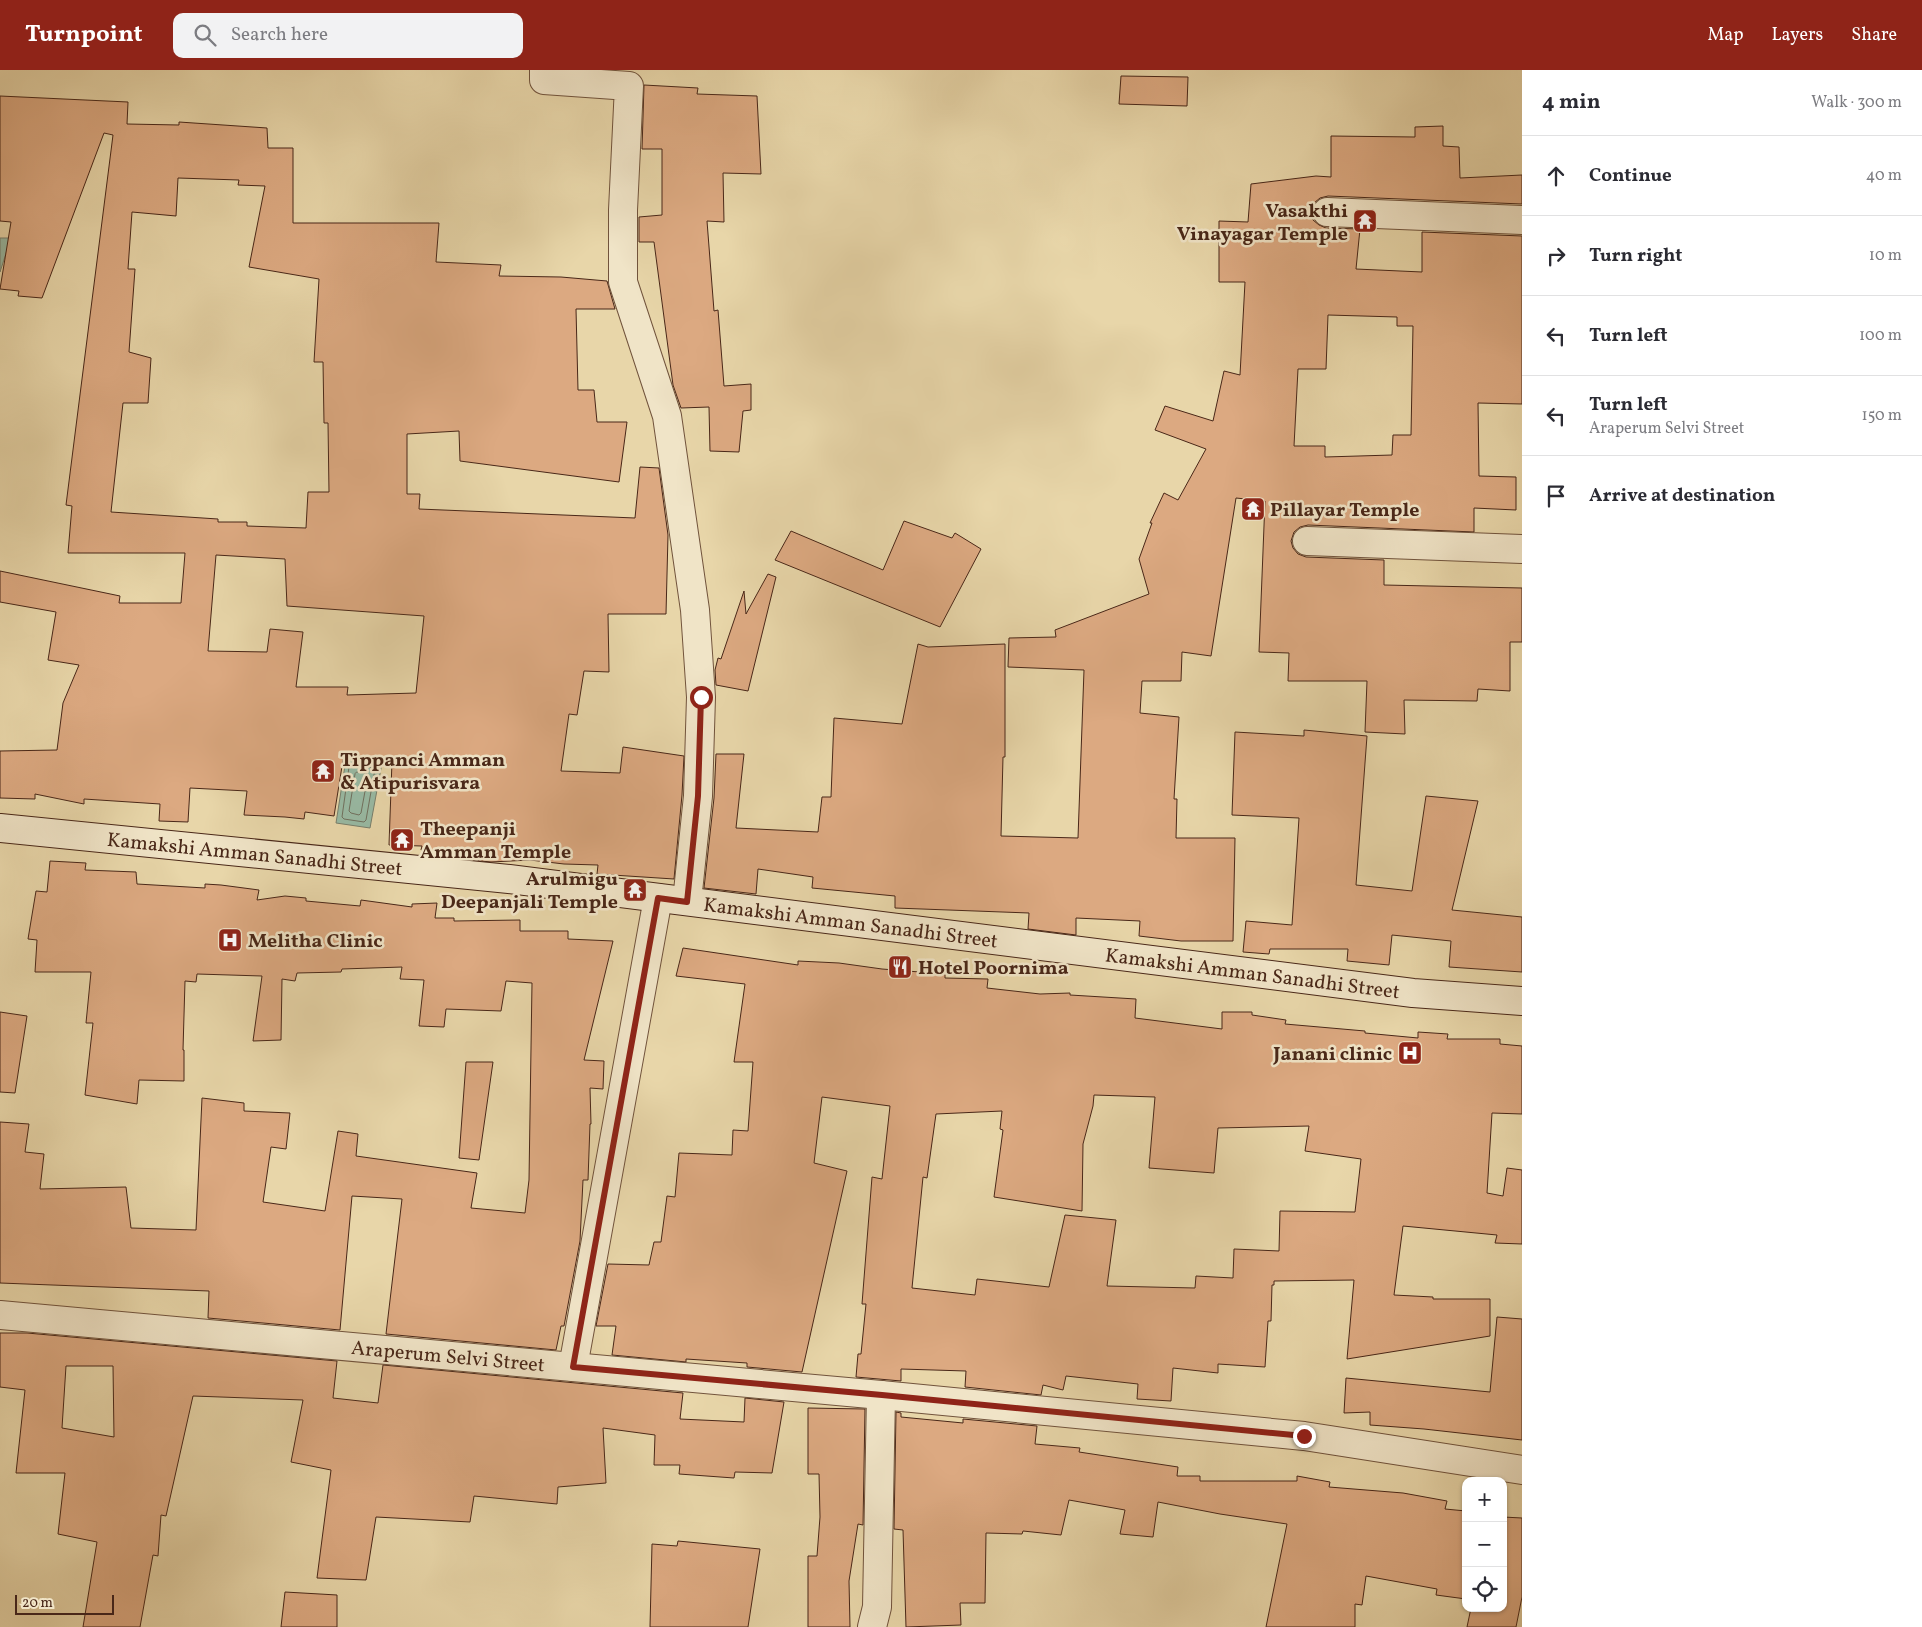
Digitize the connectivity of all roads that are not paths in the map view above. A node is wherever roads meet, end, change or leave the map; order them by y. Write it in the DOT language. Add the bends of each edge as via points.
graph roads {
  1 [pos="544,70"];
  2 [pos="1327,212"];
  3 [pos="1522,220"];
  4 [pos="1307,541"];
  5 [pos="1522,549"];
  6 [pos="0,828"];
  7 [pos="658,898"];
  8 [pos="687,902"];
  9 [pos="1522,1000"];
  10 [pos="0,1316"];
  11 [pos="573,1367"];
  12 [pos="882,1395"];
  13 [pos="1522,1470"];
  14 [pos="872,1627"];
  1 -- 8 [label="street" via="544,80 629,86 623,282 667,416 695,610 701,697 698,796"];
  2 -- 3 [label="street"];
  4 -- 5 [label="street"];
  6 -- 7 [label="street, Kamakshi Amman Sanadhi Street" via="509,879"];
  7 -- 8 [label="street, Kamakshi Amman Sanadhi Street"];
  7 -- 11 [label="street"];
  8 -- 9 [label="street, Kamakshi Amman Sanadhi Street" via="1413,993"];
  10 -- 11 [label="street, Araperum Selvi Street"];
  11 -- 12 [label="street, Araperum Selvi Street"];
  12 -- 13 [label="street, Araperum Selvi Street" via="1304,1436"];
  12 -- 14 [label="street" via="877,1608"];
}
